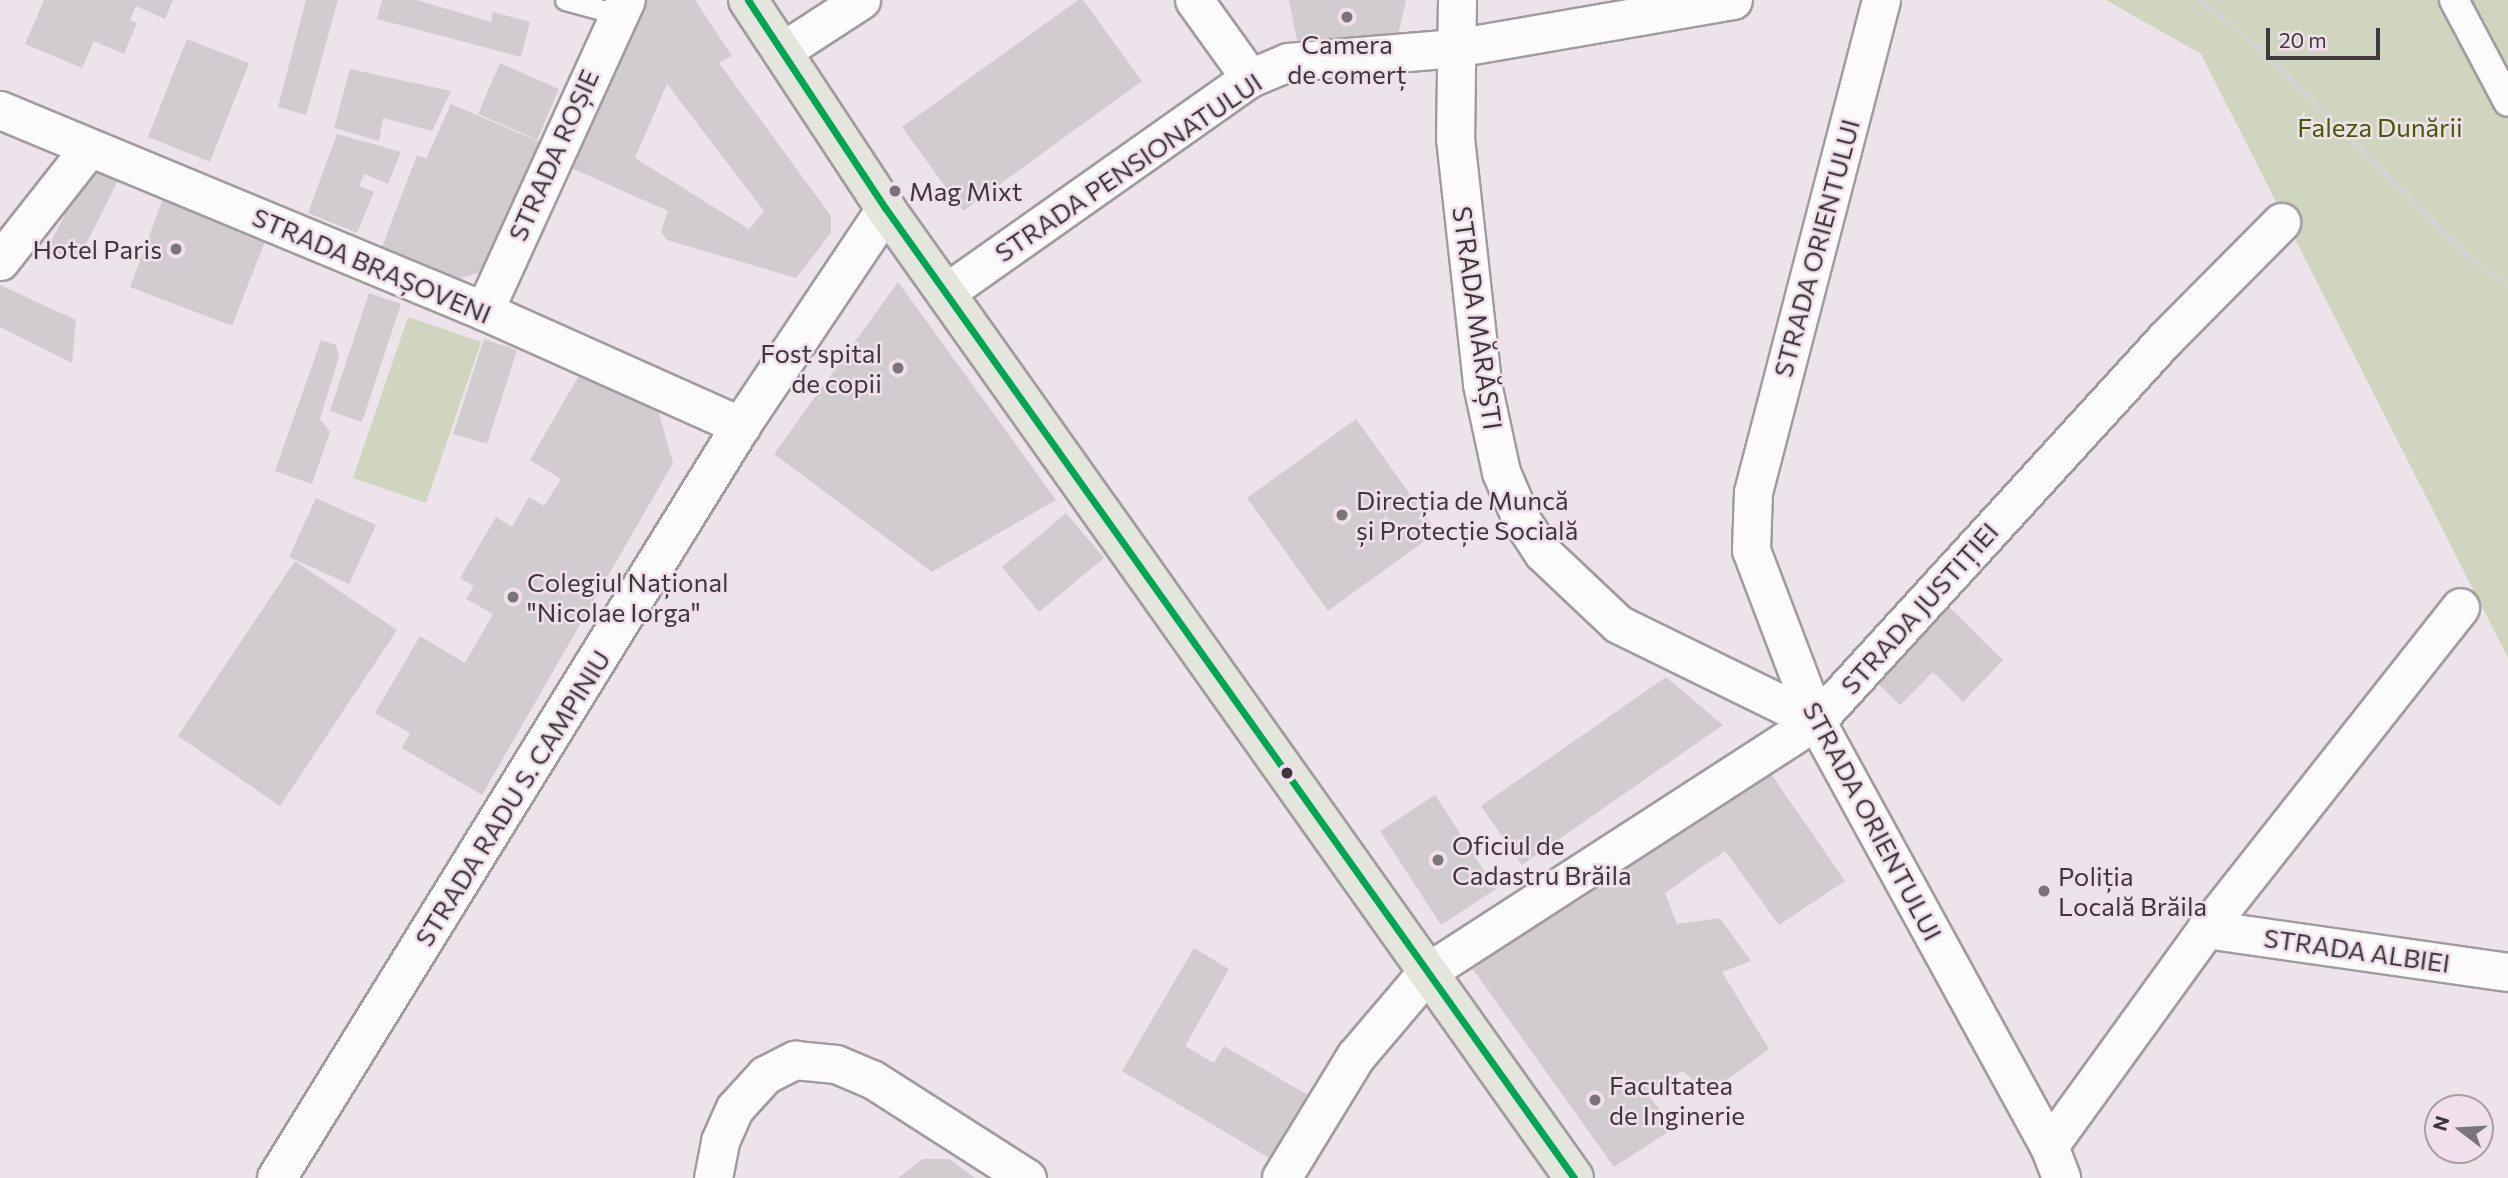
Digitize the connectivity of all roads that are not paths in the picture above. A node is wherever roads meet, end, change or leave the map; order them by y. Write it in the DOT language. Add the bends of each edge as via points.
graph roads {
  1 [pos="565,0"];
  2 [pos="748,0"];
  3 [pos="862,0"];
  4 [pos="1194,0"];
  5 [pos="1457,0"];
  6 [pos="1733,0"];
  7 [pos="1881,0"];
  8 [pos="2454,0"];
  9 [pos="621,7"];
  10 [pos="1455,48"];
  11 [pos="784,50"];
  12 [pos="1251,78"];
  13 [pos="2508,102"];
  14 [pos="0,110"];
  15 [pos="89,148"];
  16 [pos="886,209"];
  17 [pos="2281,222"];
  18 [pos="0,261"];
  19 [pos="945,293"];
  20 [pos="484,311"];
  21 [pos="741,426"];
  22 [pos="2460,607"];
  23 [pos="1816,721"];
  24 [pos="2206,929"];
  25 [pos="1429,971"];
  26 [pos="2508,972"];
  27 [pos="2055,1162"];
  28 [pos="277,1178"];
  29 [pos="713,1178"];
  30 [pos="1027,1178"];
  31 [pos="1282,1178"];
  32 [pos="1574,1178"];
  1 -- 9 [label="lane"];
  2 -- 11 [label="main road"];
  3 -- 11 [label="street"];
  4 -- 12 [label="street"];
  5 -- 10 [label="street, STRADA MĂRĂȘTI"];
  6 -- 10 [label="street, STRADA PENSIONATULUI"];
  7 -- 23 [label="street, STRADA ORIENTULUI" via="1748,523 1751,550"];
  8 -- 13 [label="street"];
  9 -- 20 [label="street, STRADA ROȘIE"];
  10 -- 12 [label="street, STRADA PENSIONATULUI" via="1288,62"];
  10 -- 23 [label="street, STRADA MĂRĂȘTI" via="1455,138 1482,384 1501,472 1522,521 1543,553 1618,624"];
  11 -- 16 [label="main road"];
  12 -- 19 [label="street, STRADA PENSIONATULUI"];
  14 -- 15 [label="street, STRADA BRAȘOVENI"];
  15 -- 18 [label="street"];
  15 -- 20 [label="street, STRADA BRAȘOVENI"];
  16 -- 19 [label="main road"];
  16 -- 21 [label="street, STRADA RADU S. CAMPINIU"];
  17 -- 23 [label="street, STRADA JUSTIȚIEI" via="2165,339"];
  19 -- 25 [label="main road"];
  20 -- 21 [label="street, STRADA BRAȘOVENI"];
  21 -- 28 [label="street, STRADA RADU S. CAMPINIU"];
  22 -- 24 [label="street"];
  23 -- 25 [label="street, STRADA JUSTIȚIEI"];
  23 -- 27 [label="street, STRADA ORIENTULUI"];
  24 -- 26 [label="street, STRADA ALBIEI"];
  24 -- 27 [label="street"];
  25 -- 31 [label="street" via="1356,1057"];
  25 -- 32 [label="main road"];
  29 -- 30 [label="street" via="720,1141 735,1108 765,1075 795,1060 836,1064 872,1079"];
}
